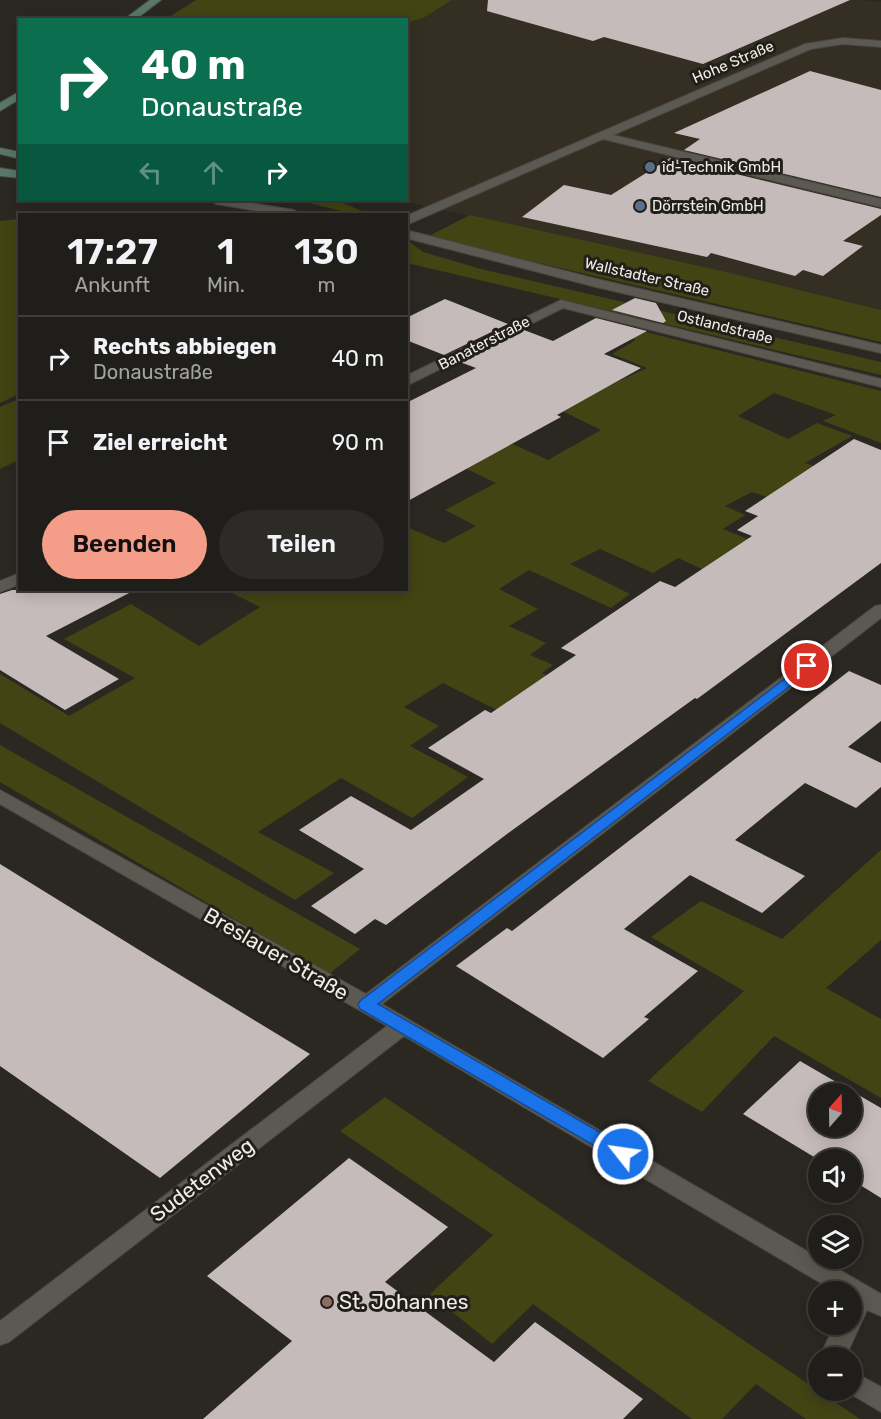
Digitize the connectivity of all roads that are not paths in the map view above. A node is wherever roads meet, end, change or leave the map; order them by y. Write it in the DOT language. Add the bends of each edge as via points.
graph roads {
  1 [pos="156,0"];
  2 [pos="131,18"];
  3 [pos="881,44"];
  4 [pos="18,95"];
  5 [pos="0,108"];
  6 [pos="603,136"];
  7 [pos="0,152"];
  8 [pos="18,156"];
  9 [pos="0,172"];
  10 [pos="18,174"];
  11 [pos="222,201"];
  12 [pos="881,204"];
  13 [pos="288,213"];
  14 [pos="408,220"];
  15 [pos="408,235"];
  16 [pos="561,304"];
  17 [pos="881,349"];
  18 [pos="408,381"];
  19 [pos="881,383"];
  20 [pos="18,579"];
  21 [pos="0,588"];
  22 [pos="881,610"];
  23 [pos="0,796"];
  24 [pos="366,1005"];
  25 [pos="404,1025"];
  26 [pos="865,1305"];
  27 [pos="0,1335"];
  28 [pos="862,1389"];
  29 [pos="881,1401"];
  1 -- 2 [label="main road"];
  3 -- 6 [label="street, Hohe Straße" via="843,41 809,46"];
  4 -- 5 [label="main road"];
  6 -- 12 [label="street"];
  6 -- 14 [label="street, Hohe Straße"];
  7 -- 8 [label="main road"];
  9 -- 10 [label="main road"];
  11 -- 13 [label="street"];
  15 -- 17 [label="street, Wallstadter Straße"];
  16 -- 18 [label="street, Banaterstraße"];
  16 -- 19 [label="street, Ostlandstraße"];
  20 -- 21 [label="street"];
  22 -- 24 [label="street"];
  23 -- 24 [label="street, Breslauer Straße"];
  24 -- 25 [label="street, Breslauer Straße"];
  25 -- 26 [label="street, Breslauer Straße"];
  25 -- 27 [label="street, Sudetenweg"];
  28 -- 29 [label="street"];
}
